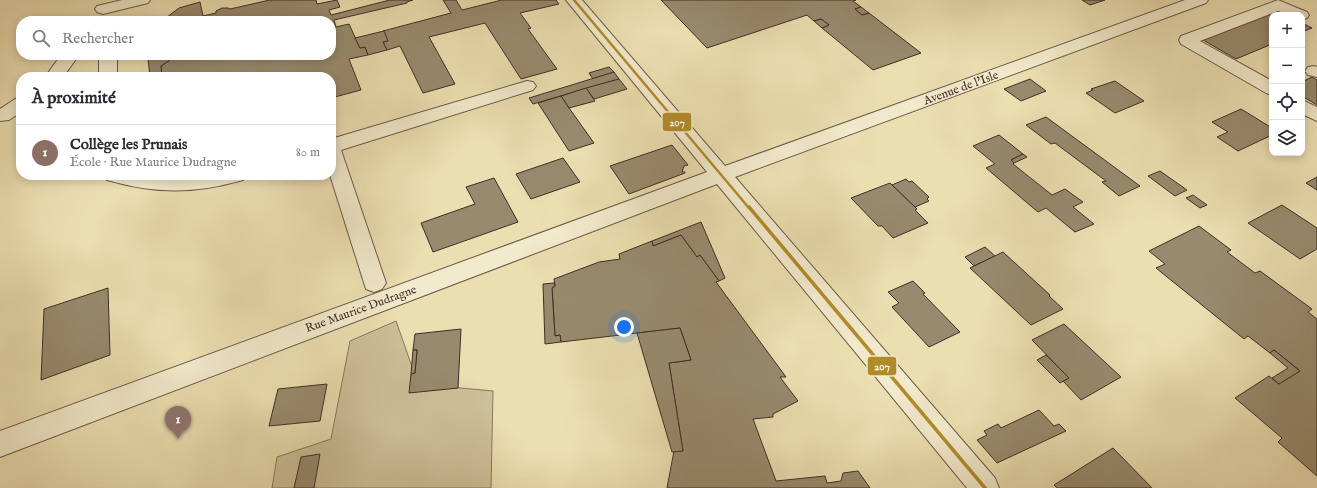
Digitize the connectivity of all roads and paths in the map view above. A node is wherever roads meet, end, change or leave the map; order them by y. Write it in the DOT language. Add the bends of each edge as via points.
graph roads {
  1 [pos="142,0"];
  2 [pos="574,0"];
  3 [pos="1200,0"];
  4 [pos="102,10"];
  5 [pos="1294,12"];
  6 [pos="1305,17"];
  7 [pos="1317,23"];
  8 [pos="66,60"];
  9 [pos="108,60"];
  10 [pos="58,72"];
  11 [pos="108,72"];
  12 [pos="527,86"];
  13 [pos="1269,87"];
  14 [pos="16,106"];
  15 [pos="1305,108"];
  16 [pos="1317,115"];
  17 [pos="1,116"];
  18 [pos="16,116"];
  19 [pos="336,145"];
  20 [pos="336,163"];
  21 [pos="723,175"];
  22 [pos="133,180"];
  23 [pos="219,180"];
  24 [pos="374,283"];
  25 [pos="0,444"];
  26 [pos="985,488"];
  1 -- 4 [label="street"];
  2 -- 21 [label="street"];
  3 -- 21 [label="street, Avenue de l'Isle"];
  5 -- 13 [label="street" via="1278,5 1187,40"];
  6 -- 7 [label="street"];
  8 -- 10 [label="street"];
  9 -- 11 [label="street"];
  12 -- 19 [label="street"];
  14 -- 17 [label="street"];
  15 -- 16 [label="street"];
  17 -- 18 [label="street"];
  20 -- 24 [label="street"];
  21 -- 25 [label="street, Rue Maurice Dudragne"];
  21 -- 26 [label="street"];
  22 -- 23 [label="street" via="172,185"];
}
